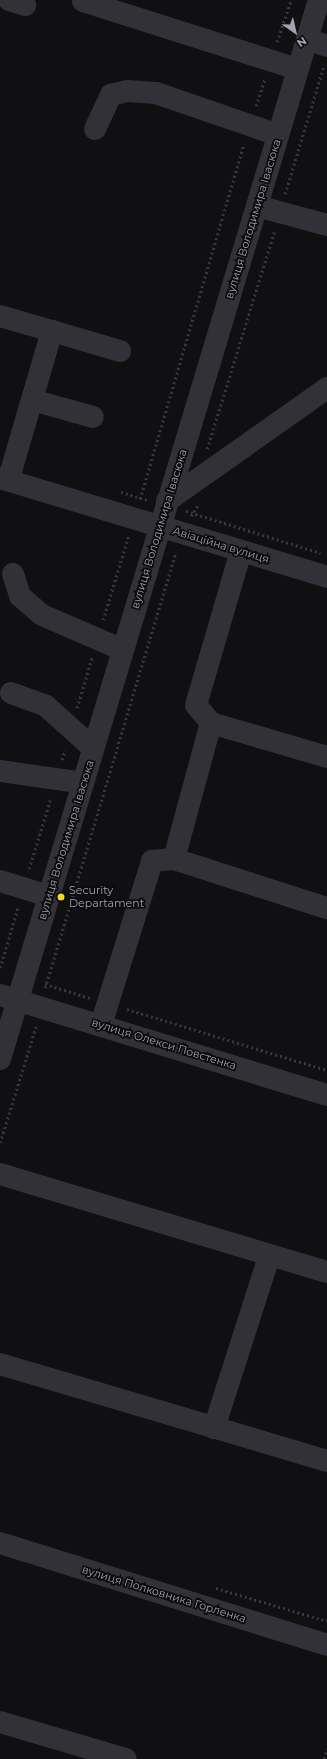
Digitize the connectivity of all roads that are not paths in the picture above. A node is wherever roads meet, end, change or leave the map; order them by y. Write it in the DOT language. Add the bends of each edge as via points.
graph roads {
  1 [pos="319,0"];
  2 [pos="83,1"];
  3 [pos="320,49"];
  4 [pos="298,70"];
  5 [pos="95,129"];
  6 [pos="278,135"];
  7 [pos="257,206"];
  8 [pos="326,222"];
  9 [pos="0,316"];
  10 [pos="52,331"];
  11 [pos="120,350"];
  12 [pos="327,388"];
  13 [pos="32,400"];
  14 [pos="93,417"];
  15 [pos="4,479"];
  16 [pos="168,501"];
  17 [pos="160,526"];
  18 [pos="241,551"];
  19 [pos="13,574"];
  20 [pos="327,577"];
  21 [pos="123,650"];
  22 [pos="11,693"];
  23 [pos="211,723"];
  24 [pos="93,748"];
  25 [pos="327,757"];
  26 [pos="0,771"];
  27 [pos="83,783"];
  28 [pos="174,859"];
  29 [pos="0,881"];
  30 [pos="49,896"];
  31 [pos="326,905"];
  32 [pos="9,997"];
  33 [pos="101,1025"];
  34 [pos="0,1059"];
  35 [pos="327,1095"];
  36 [pos="0,1174"];
  37 [pos="269,1257"];
  38 [pos="327,1272"];
  39 [pos="0,1364"];
  40 [pos="214,1428"];
  41 [pos="327,1461"];
  42 [pos="0,1543"];
  43 [pos="327,1645"];
  44 [pos="0,1722"];
  45 [pos="126,1759"];
  1 -- 3 [label="street, вулиця Володимира Івасюка"];
  2 -- 4 [label="street"];
  3 -- 4 [label="street, вулиця Володимира Івасюка"];
  4 -- 6 [label="street, вулиця Володимира Івасюка"];
  5 -- 6 [label="street" via="111,95 127,91 156,93"];
  6 -- 7 [label="street, вулиця Володимира Івасюка"];
  7 -- 8 [label="street"];
  7 -- 16 [label="street, вулиця Володимира Івасюка"];
  9 -- 10 [label="street"];
  10 -- 11 [label="street"];
  10 -- 13 [label="street"];
  12 -- 16 [label="street"];
  13 -- 14 [label="street"];
  13 -- 15 [label="street"];
  15 -- 17 [label="street, Авіаційна вулиця"];
  16 -- 17 [label="street, вулиця Володимира Івасюка"];
  17 -- 18 [label="street, Авіаційна вулиця"];
  17 -- 21 [label="street, вулиця Володимира Івасюка"];
  18 -- 20 [label="street, Авіаційна вулиця"];
  18 -- 23 [label="street" via="196,705"];
  19 -- 21 [label="street" via="20,596 42,615"];
  21 -- 24 [label="street, вулиця Володимира Івасюка"];
  22 -- 24 [label="street" via="46,706"];
  23 -- 25 [label="street"];
  23 -- 28 [label="street"];
  24 -- 27 [label="street, вулиця Володимира Івасюка"];
  26 -- 27 [label="street"];
  27 -- 30 [label="street, вулиця Володимира Івасюка"];
  28 -- 31 [label="street"];
  28 -- 33 [label="street" via="152,861"];
  29 -- 30 [label="street"];
  30 -- 32 [label="street, вулиця Володимира Івасюка" via="24,978"];
  32 -- 33 [label="street, вулиця Олекси Повстенка"];
  32 -- 34 [label="street, вулиця Володимира Івасюка"];
  33 -- 35 [label="street, вулиця Олекси Повстенка"];
  36 -- 37 [label="street"];
  37 -- 38 [label="street"];
  37 -- 40 [label="street"];
  39 -- 40 [label="street"];
  40 -- 41 [label="street"];
  42 -- 43 [label="street, вулиця Полковника Горленка"];
  44 -- 45 [label="street"];
}
